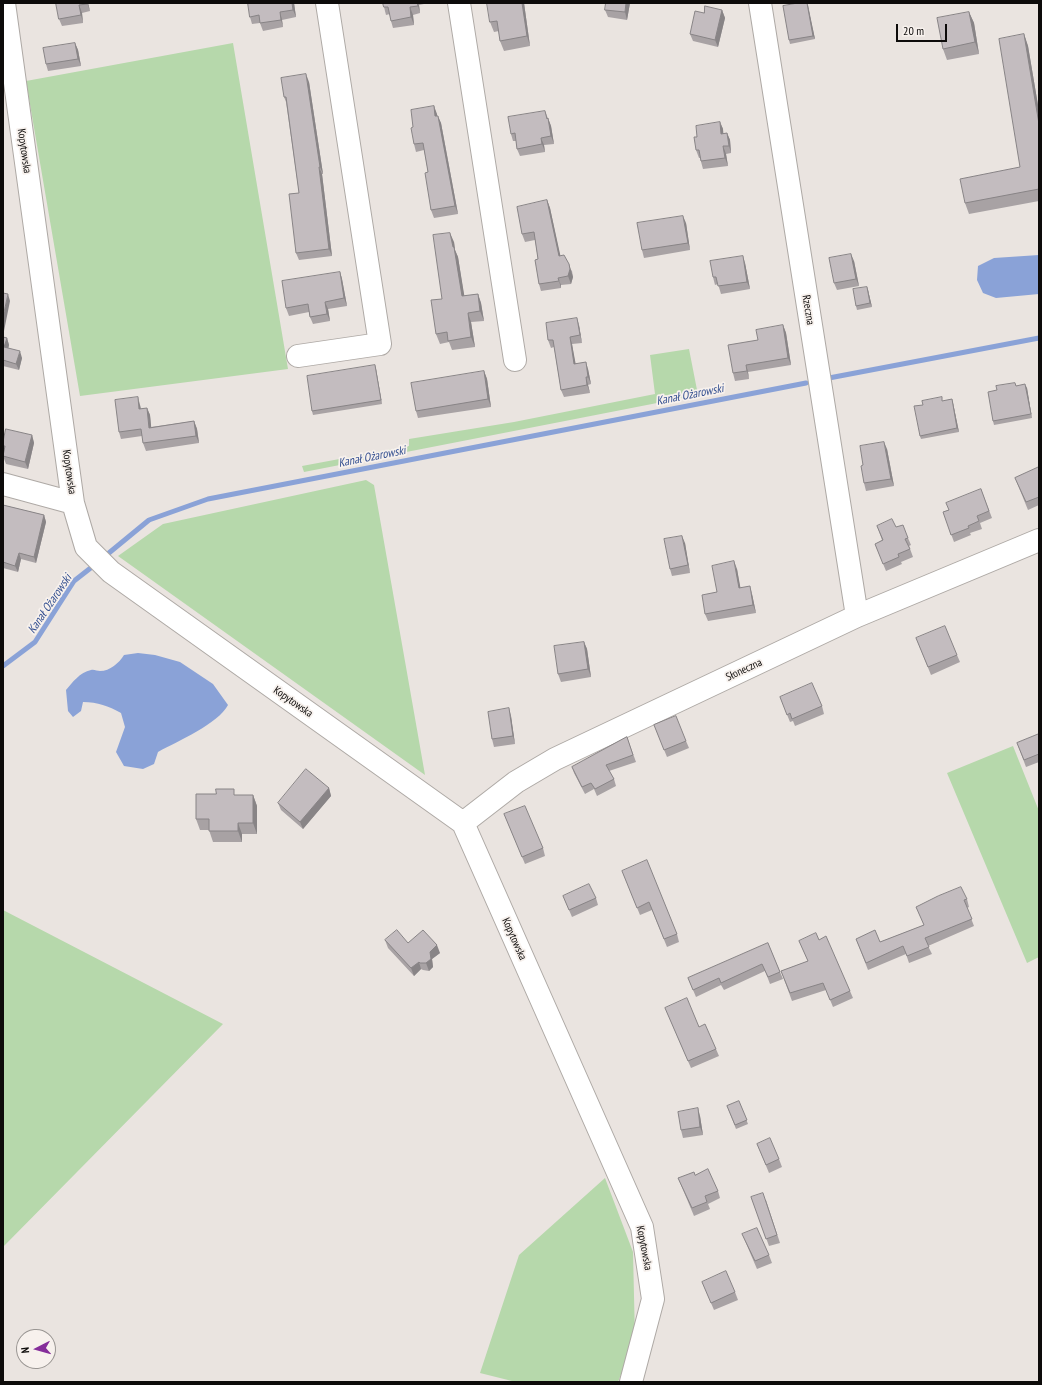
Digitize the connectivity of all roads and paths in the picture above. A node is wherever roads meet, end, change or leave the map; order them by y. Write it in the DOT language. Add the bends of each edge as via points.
graph roads {
  1 [pos="4,3"];
  2 [pos="327,3"];
  3 [pos="459,3"];
  4 [pos="760,3"];
  5 [pos="298,356"];
  6 [pos="515,360"];
  7 [pos="3,484"];
  8 [pos="73,503"];
  9 [pos="1039,540"];
  10 [pos="857,616"];
  11 [pos="463,823"];
  12 [pos="631,1382"];
  1 -- 8 [label="street, Kopytowska"];
  2 -- 5 [label="street" via="380,344"];
  3 -- 6 [label="street"];
  4 -- 10 [label="street, Rzeczna"];
  7 -- 8 [label="street"];
  8 -- 11 [label="street, Kopytowska" via="86,547 118,577"];
  9 -- 10 [label="street, Słoneczna"];
  10 -- 11 [label="street, Słoneczna" via="555,759 516,782"];
  11 -- 12 [label="street, Kopytowska" via="642,1227 653,1299"];
}
